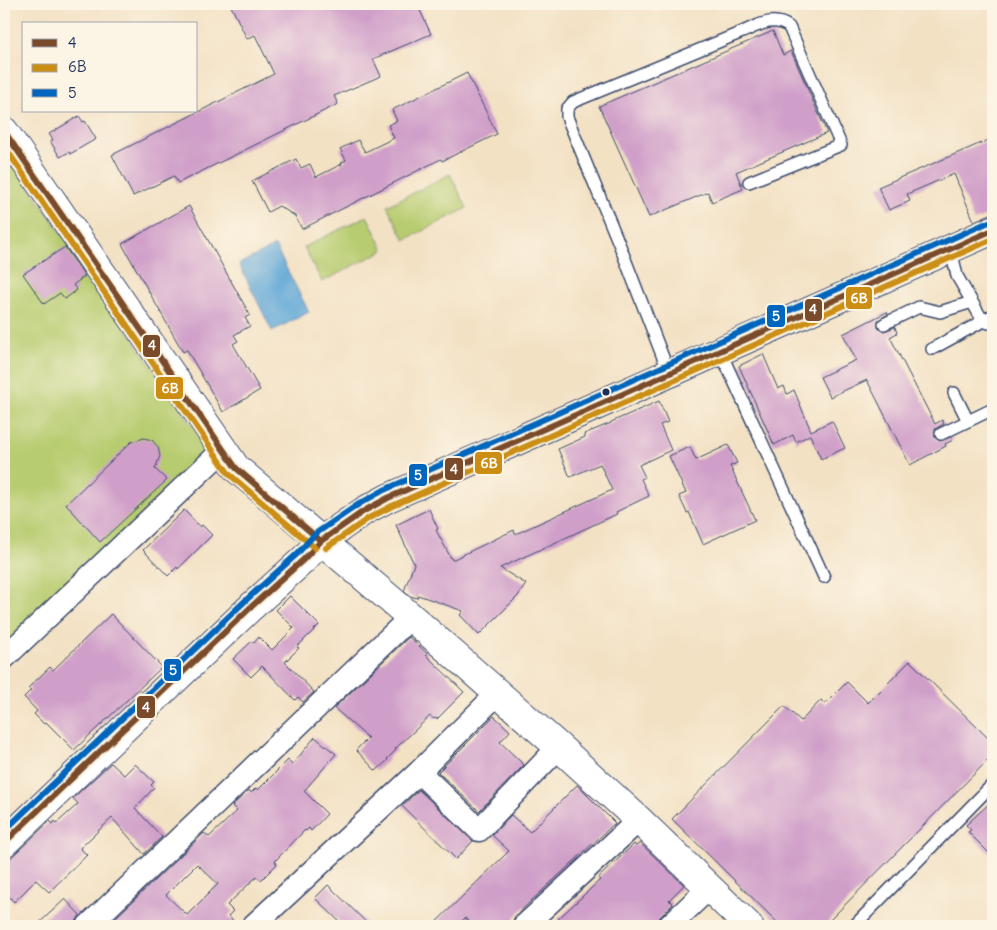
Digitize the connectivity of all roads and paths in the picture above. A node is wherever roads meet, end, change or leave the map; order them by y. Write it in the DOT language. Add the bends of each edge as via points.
graph roads {
  1 [pos="4,131"];
  2 [pos="749,182"];
  3 [pos="993,230"];
  4 [pos="951,249"];
  5 [pos="972,302"];
  6 [pos="993,315"];
  7 [pos="988,322"];
  8 [pos="884,324"];
  9 [pos="932,350"];
  10 [pos="720,351"];
  11 [pos="670,373"];
  12 [pos="954,393"];
  13 [pos="993,409"];
  14 [pos="968,421"];
  15 [pos="941,434"];
  16 [pos="223,450"];
  17 [pos="321,541"];
  18 [pos="824,577"];
  19 [pos="411,618"];
  20 [pos="4,658"];
  21 [pos="498,694"];
  22 [pos="559,748"];
  23 [pos="419,772"];
  24 [pos="993,784"];
  25 [pos="639,820"];
  26 [pos="4,843"];
  27 [pos="709,888"];
  28 [pos="88,926"];
  29 [pos="253,926"];
  30 [pos="524,926"];
  31 [pos="669,926"];
  32 [pos="749,926"];
  33 [pos="854,926"];
  1 -- 16 [label="main road"];
  2 -- 11 [label="lane" via="841,145 789,26 782,22 777,20 740,32 573,102 567,109 567,118"];
  3 -- 4 [label="main road"];
  4 -- 5 [label="lane" via="957,276"];
  4 -- 10 [label="main road"];
  5 -- 7 [label="lane"];
  5 -- 8 [label="lane" via="940,312 918,308"];
  6 -- 7 [label="lane"];
  7 -- 9 [label="lane"];
  10 -- 11 [label="main road"];
  10 -- 18 [label="lane"];
  11 -- 17 [label="main road" via="388,498"];
  12 -- 14 [label="lane"];
  13 -- 14 [label="lane"];
  14 -- 15 [label="lane"];
  16 -- 17 [label="main road" via="236,468"];
  16 -- 20 [label="street"];
  17 -- 19 [label="main road"];
  17 -- 26 [label="main road"];
  19 -- 21 [label="main road"];
  19 -- 28 [label="street"];
  21 -- 22 [label="main road"];
  21 -- 23 [label="street"];
  22 -- 23 [label="street" via="479,830"];
  22 -- 25 [label="main road"];
  23 -- 29 [label="street"];
  24 -- 33 [label="lane"];
  25 -- 27 [label="main road"];
  25 -- 30 [label="street"];
  27 -- 31 [label="street"];
  27 -- 32 [label="main road"];
}
